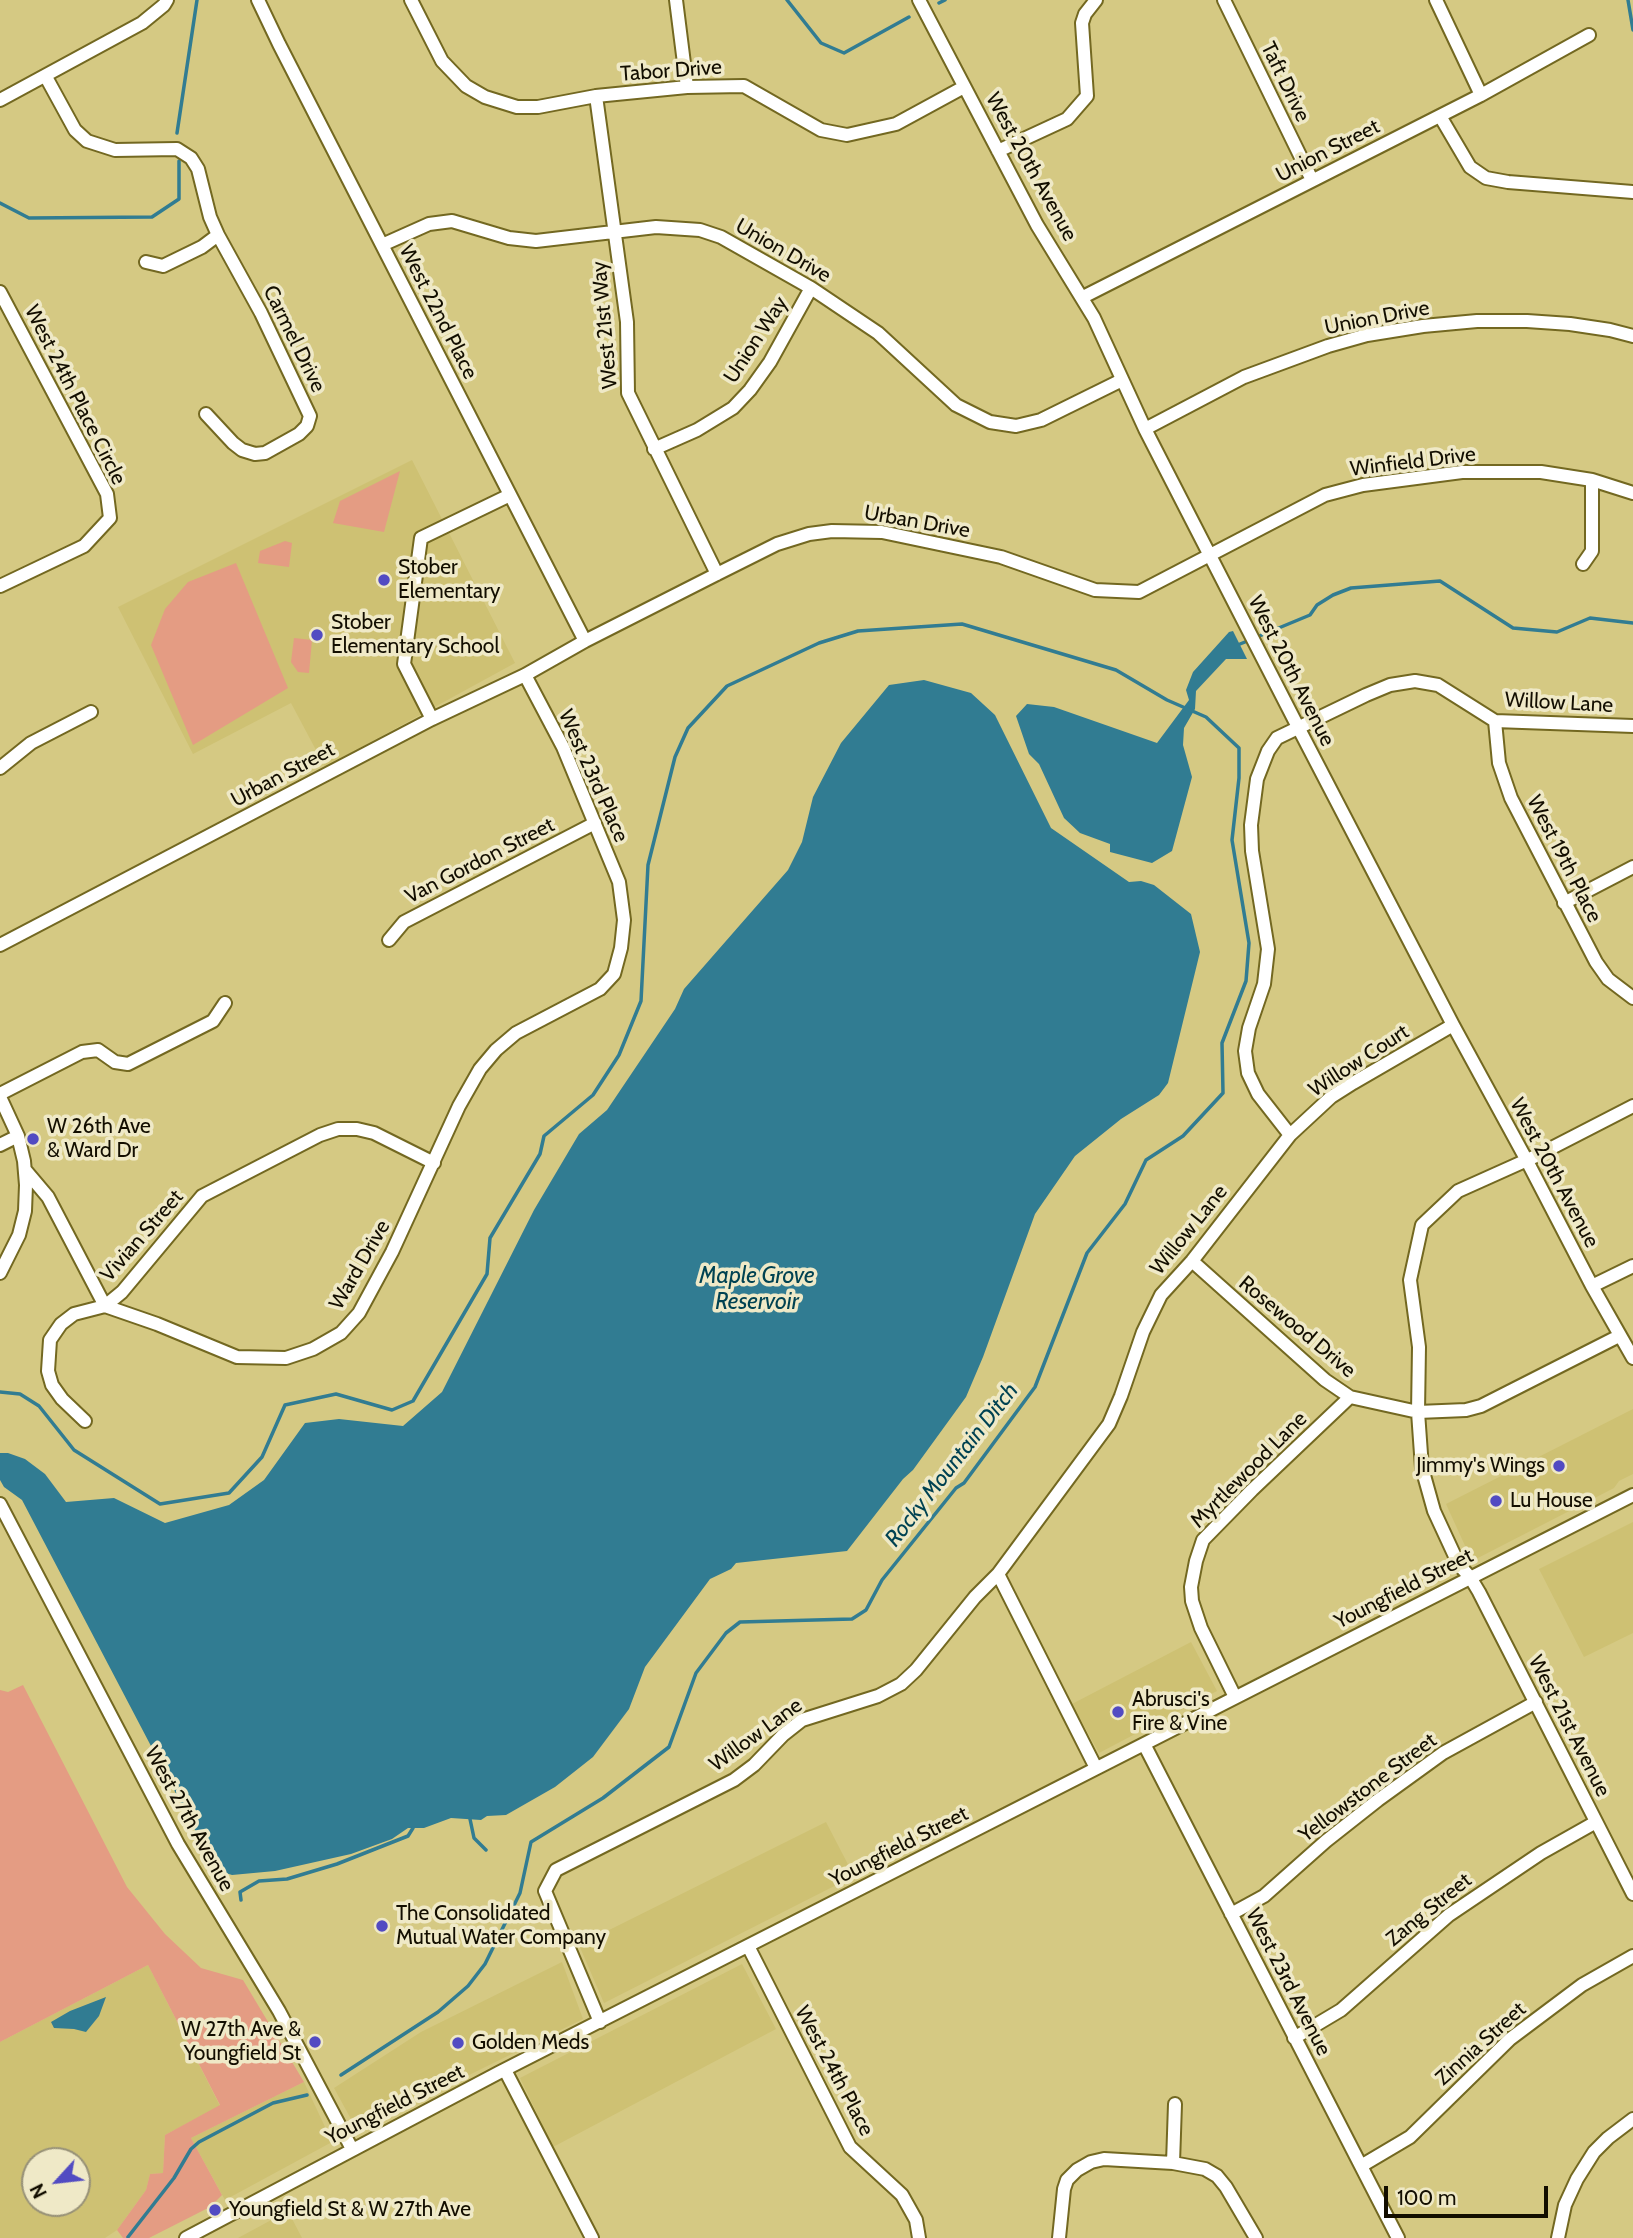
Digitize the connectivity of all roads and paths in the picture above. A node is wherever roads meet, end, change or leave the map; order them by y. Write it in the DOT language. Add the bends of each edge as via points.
graph roads {
  1 [pos="167,0"];
  2 [pos="258,0"];
  3 [pos="411,0"];
  4 [pos="676,0"];
  5 [pos="919,0"];
  6 [pos="1096,0"];
  7 [pos="1224,0"];
  8 [pos="1436,0"];
  9 [pos="1589,35"];
  10 [pos="46,76"];
  11 [pos="687,87"];
  12 [pos="964,87"];
  13 [pos="1481,95"];
  14 [pos="596,96"];
  15 [pos="0,100"];
  16 [pos="1440,116"];
  17 [pos="998,150"];
  18 [pos="1312,180"];
  19 [pos="1633,192"];
  20 [pos="616,232"];
  21 [pos="218,235"];
  22 [pos="382,245"];
  23 [pos="146,262"];
  24 [pos="811,288"];
  25 [pos="0,292"];
  26 [pos="1083,298"];
  27 [pos="1633,337"];
  28 [pos="1122,380"];
  29 [pos="206,414"];
  30 [pos="1144,429"];
  31 [pos="654,449"];
  32 [pos="1592,480"];
  33 [pos="1633,494"];
  34 [pos="510,495"];
  35 [pos="1211,556"];
  36 [pos="1583,564"];
  37 [pos="717,574"];
  38 [pos="0,586"];
  39 [pos="585,641"];
  40 [pos="525,675"];
  41 [pos="91,712"];
  42 [pos="432,719"];
  43 [pos="1495,721"];
  44 [pos="1633,726"];
  45 [pos="1298,727"];
  46 [pos="0,768"];
  47 [pos="595,823"];
  48 [pos="1633,867"];
  49 [pos="622,894"];
  50 [pos="1564,903"];
  51 [pos="389,940"];
  52 [pos="0,945"];
  53 [pos="1633,998"];
  54 [pos="225,1003"];
  55 [pos="1453,1025"];
  56 [pos="0,1095"];
  57 [pos="1633,1107"];
  58 [pos="1290,1135"];
  59 [pos="18,1136"];
  60 [pos="0,1145"];
  61 [pos="1527,1159"];
  62 [pos="434,1163"];
  63 [pos="26,1171"];
  64 [pos="1192,1261"];
  65 [pos="1633,1266"];
  66 [pos="0,1273"];
  67 [pos="1592,1286"];
  68 [pos="105,1306"];
  69 [pos="1619,1336"];
  70 [pos="1633,1358"];
  71 [pos="1350,1397"];
  72 [pos="1418,1412"];
  73 [pos="85,1421"];
  74 [pos="1633,1495"];
  75 [pos="0,1503"];
  76 [pos="998,1574"];
  77 [pos="1470,1577"];
  78 [pos="1235,1697"];
  79 [pos="1535,1702"];
  80 [pos="1144,1744"];
  81 [pos="1096,1768"];
  82 [pos="1596,1822"];
  83 [pos="1633,1894"];
  84 [pos="1231,1914"];
  85 [pos="748,1946"];
  86 [pos="1633,1956"];
  87 [pos="600,2022"];
  88 [pos="1294,2038"];
  89 [pos="505,2070"];
  90 [pos="1175,2105"];
  91 [pos="1633,2119"];
  92 [pos="352,2149"];
  93 [pos="1173,2163"];
  94 [pos="1361,2166"];
  95 [pos="186,2238"];
  96 [pos="592,2238"];
  97 [pos="919,2238"];
  98 [pos="1059,2238"];
  99 [pos="1256,2238"];
  100 [pos="1398,2238"];
  101 [pos="1558,2238"];
  1 -- 10 [label="street" via="142,23"];
  2 -- 22 [label="street, West 22nd Place"];
  3 -- 14 [label="street, Tabor Drive" via="442,61 485,97 517,107 538,107"];
  4 -- 11 [label="street"];
  5 -- 12 [label="street, West 20th Avenue"];
  6 -- 17 [label="street" via="1082,23 1087,96 1067,119"];
  7 -- 18 [label="street, Taft Drive"];
  8 -- 13 [label="street"];
  9 -- 13 [label="street, Union Street"];
  10 -- 15 [label="street"];
  10 -- 21 [label="street, Carmel Drive" via="75,130 87,141 115,150 177,149 191,158"];
  11 -- 12 [label="street, Tabor Drive" via="744,86 821,130 847,135 897,124"];
  11 -- 14 [label="street, Tabor Drive"];
  12 -- 17 [label="street, West 20th Avenue"];
  13 -- 16 [label="street, Union Street"];
  14 -- 20 [label="street, West 21st Way"];
  16 -- 18 [label="street, Union Street"];
  16 -- 19 [label="street" via="1470,167 1486,178"];
  17 -- 26 [label="street, West 20th Avenue" via="1037,225"];
  18 -- 26 [label="street, Union Street"];
  20 -- 22 [label="street, Union Drive" via="536,241 452,221 429,224"];
  20 -- 24 [label="street, Union Drive" via="656,227 700,230 721,237"];
  20 -- 31 [label="street, West 21st Way" via="628,393"];
  21 -- 23 [label="street" via="163,266"];
  21 -- 29 [label="street, Carmel Drive" via="310,416 299,434 256,454 233,443"];
  22 -- 34 [label="street, West 22nd Place"];
  24 -- 28 [label="street, Union Drive" via="878,333 956,405 990,422 1016,426 1041,420"];
  24 -- 31 [label="street, Union Way" via="770,362 733,408"];
  25 -- 38 [label="street, West 24th Place Circle" via="107,494 110,518 84,546"];
  26 -- 28 [label="street, West 20th Avenue"];
  27 -- 30 [label="street, Union Drive" via="1570,324 1502,321 1367,335 1244,377"];
  28 -- 30 [label="street, West 20th Avenue"];
  30 -- 35 [label="street, West 20th Avenue"];
  31 -- 37 [label="street, West 21st Way"];
  32 -- 33 [label="street, Winfield Drive"];
  32 -- 35 [label="street, Winfield Drive" via="1541,472 1462,472 1363,485 1325,495"];
  32 -- 36 [label="street" via="1592,551"];
  34 -- 39 [label="street, West 22nd Place"];
  34 -- 42 [label="street" via="421,538 404,664"];
  35 -- 37 [label="street, Urban Drive" via="1139,593 1096,590 1001,557 882,532 832,531 777,544"];
  35 -- 45 [label="street, West 20th Avenue"];
  37 -- 39 [label="street, Urban Drive"];
  39 -- 40 [label="street, Urban Street"];
  40 -- 42 [label="street, Urban Street"];
  40 -- 47 [label="street, West 23rd Place" via="563,747"];
  41 -- 46 [label="street" via="31,743"];
  42 -- 52 [label="street, Urban Street"];
  43 -- 44 [label="street, Willow Lane"];
  43 -- 45 [label="street, Willow Lane" via="1438,685 1415,681 1390,685"];
  43 -- 50 [label="street, West 19th Place" via="1504,781"];
  45 -- 55 [label="street, West 20th Avenue"];
  45 -- 58 [label="street, Willow Lane" via="1277,738 1257,779 1252,850 1267,958 1245,1051 1258,1094"];
  47 -- 49 [label="street, West 23rd Place"];
  47 -- 51 [label="street, Van Gordon Street" via="404,922"];
  48 -- 50 [label="street"];
  49 -- 62 [label="street, Ward Drive" via="624,920 614,974 600,989 516,1033 496,1050 459,1106"];
  50 -- 53 [label="street, West 19th Place" via="1602,973"];
  54 -- 56 [label="street" via="213,1021 128,1064 115,1062 98,1050 82,1052"];
  55 -- 58 [label="street, Willow Court" via="1331,1097"];
  55 -- 61 [label="street, West 20th Avenue"];
  56 -- 59 [label="street"];
  57 -- 61 [label="street, West 21st Avenue"];
  58 -- 64 [label="street, Willow Lane"];
  59 -- 60 [label="street"];
  59 -- 63 [label="street"];
  61 -- 67 [label="street, West 20th Avenue"];
  61 -- 72 [label="street, West 21st Avenue" via="1458,1191 1422,1225 1410,1280 1419,1347"];
  62 -- 68 [label="street, Vivian Street" via="374,1133 338,1129 320,1135 202,1196"];
  62 -- 68 [label="street, Ward Drive" via="359,1313 341,1333 313,1349 286,1358 237,1357"];
  63 -- 66 [label="street" via="22,1221"];
  63 -- 68 [label="street" via="48,1197"];
  64 -- 71 [label="street, Rosewood Drive"];
  64 -- 76 [label="street, Willow Lane" via="1161,1295 1109,1424"];
  65 -- 67 [label="street"];
  67 -- 69 [label="street, West 20th Avenue"];
  68 -- 73 [label="street, Vivian Street" via="74,1314 50,1340 47,1371 52,1385"];
  69 -- 70 [label="street, West 20th Avenue"];
  69 -- 72 [label="street, Rosewood Drive" via="1481,1406"];
  71 -- 72 [label="street, Rosewood Drive"];
  71 -- 78 [label="street, Myrtlewood Lane" via="1203,1540 1192,1601"];
  72 -- 77 [label="street, West 21st Avenue" via="1428,1492 1445,1538"];
  74 -- 77 [label="street, Youngfield Street"];
  75 -- 92 [label="street, West 27th Avenue" via="178,1844 279,2011"];
  76 -- 81 [label="street"];
  76 -- 87 [label="street, Willow Lane" via="901,1684 866,1701 802,1720 734,1780 556,1870 545,1891 548,1904"];
  77 -- 78 [label="street, Youngfield Street"];
  77 -- 79 [label="street, West 21st Avenue"];
  78 -- 80 [label="street, Youngfield Street"];
  79 -- 82 [label="street, West 21st Avenue"];
  79 -- 84 [label="street, Yellowstone Street" via="1443,1753 1367,1808 1264,1896"];
  80 -- 81 [label="street, Youngfield Street"];
  80 -- 84 [label="street, West 23rd Avenue"];
  81 -- 85 [label="street, Youngfield Street"];
  82 -- 83 [label="street, West 21st Avenue"];
  82 -- 88 [label="street, Zang Street" via="1449,1915 1341,2010"];
  84 -- 88 [label="street, West 23rd Avenue"];
  85 -- 87 [label="street, Youngfield Street"];
  85 -- 97 [label="street, West 24th Place" via="850,2147 902,2195 916,2220"];
  86 -- 94 [label="street, Zinnia Street" via="1583,1985 1510,2039 1410,2137"];
  87 -- 89 [label="street, Youngfield Street"];
  88 -- 94 [label="street, West 23rd Avenue"];
  89 -- 92 [label="street, Youngfield Street"];
  89 -- 96 [label="street"];
  90 -- 93 [label="street"];
  91 -- 101 [label="street" via="1588,2161 1565,2205"];
  92 -- 95 [label="street, Youngfield Street"];
  93 -- 98 [label="street" via="1104,2159 1076,2170 1063,2189"];
  93 -- 99 [label="street" via="1217,2176"];
  94 -- 100 [label="street, West 23rd Avenue"];
}
